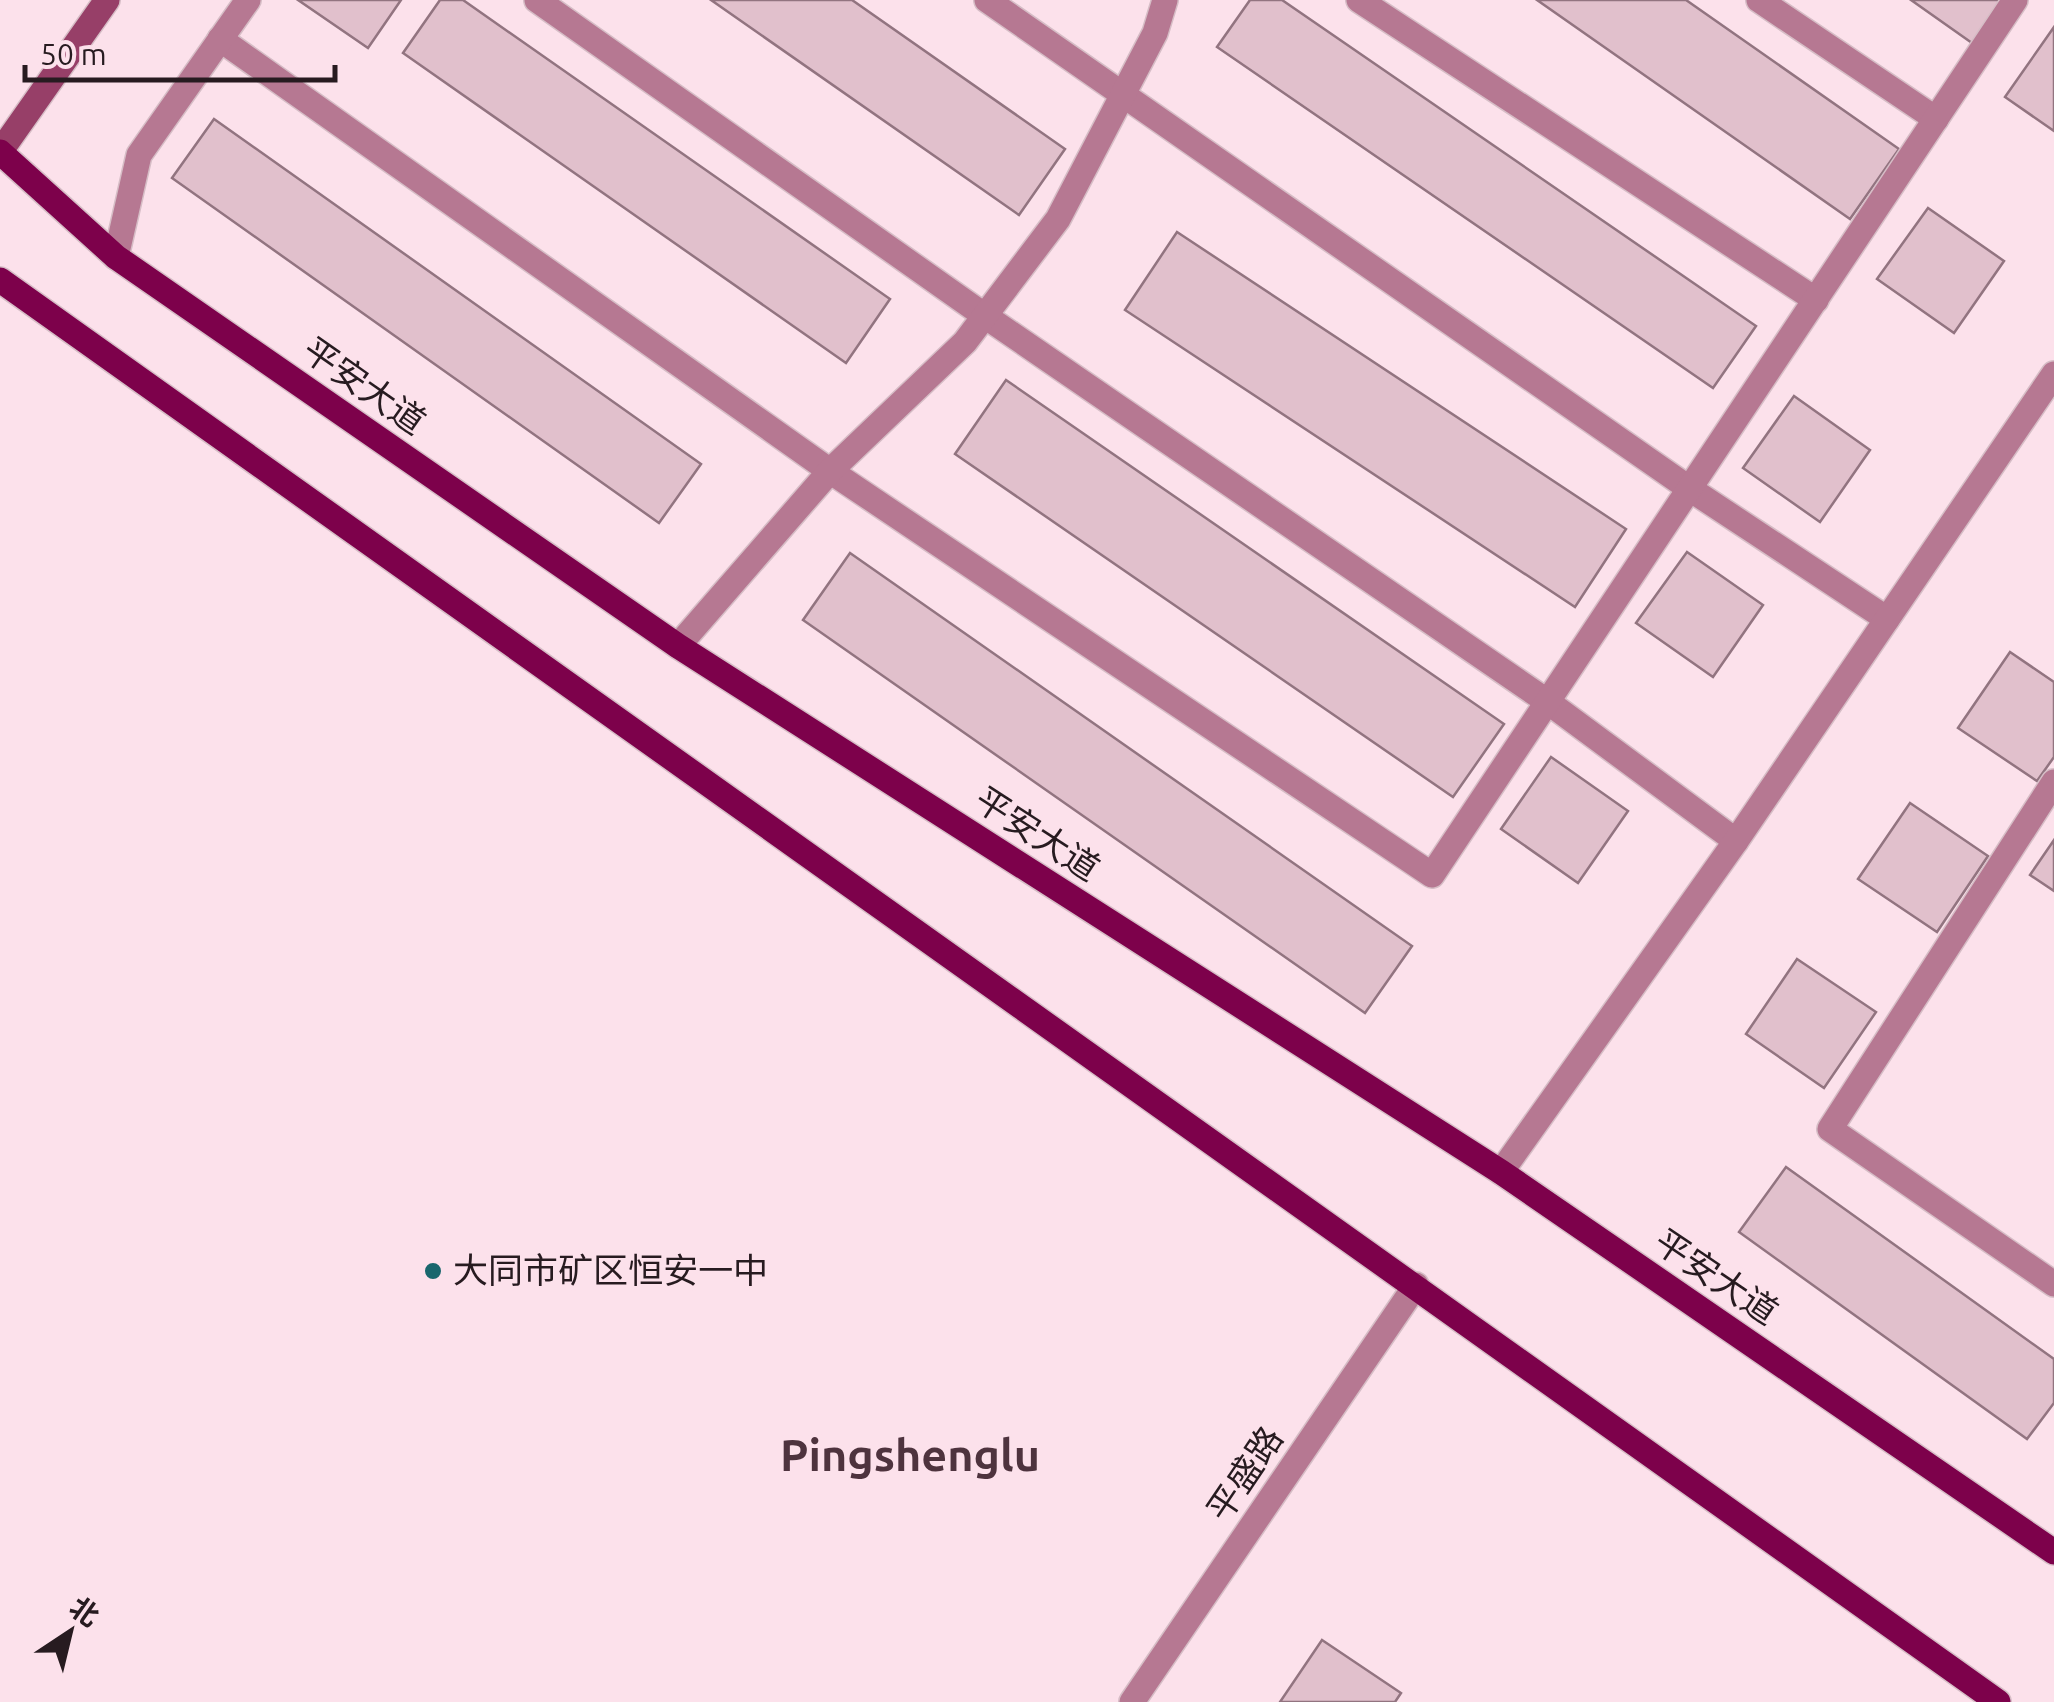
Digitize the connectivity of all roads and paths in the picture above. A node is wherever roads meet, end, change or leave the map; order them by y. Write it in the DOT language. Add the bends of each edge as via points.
graph roads {
  1 [pos="107,0"];
  2 [pos="248,0"];
  3 [pos="537,0"];
  4 [pos="986,0"];
  5 [pos="1165,0"];
  6 [pos="1359,0"];
  7 [pos="1759,0"];
  8 [pos="2015,0"];
  9 [pos="220,39"];
  10 [pos="1123,94"];
  11 [pos="1936,119"];
  12 [pos="0,152"];
  13 [pos="116,257"];
  14 [pos="0,280"];
  15 [pos="1816,300"];
  16 [pos="985,316"];
  17 [pos="2054,374"];
  18 [pos="830,471"];
  19 [pos="1690,488"];
  20 [pos="1887,619"];
  21 [pos="678,646"];
  22 [pos="1548,702"];
  23 [pos="2054,782"];
  24 [pos="1736,841"];
  25 [pos="1501,1172"];
  26 [pos="2054,1284"];
  27 [pos="1416,1285"];
  28 [pos="2054,1552"];
  29 [pos="1132,1702"];
  30 [pos="1998,1702"];
  1 -- 12 [label="main road"];
  2 -- 9 [label="street"];
  3 -- 16 [label="street"];
  4 -- 10 [label="street"];
  5 -- 10 [label="street" via="1156,33"];
  6 -- 15 [label="street"];
  7 -- 11 [label="street"];
  8 -- 11 [label="street"];
  9 -- 13 [label="street" via="139,155"];
  9 -- 18 [label="street"];
  10 -- 16 [label="street" via="1058,218"];
  10 -- 19 [label="street"];
  11 -- 15 [label="street"];
  12 -- 13 [label="main road, 平安大道"];
  13 -- 21 [label="main road, 平安大道"];
  14 -- 27 [label="main road"];
  15 -- 19 [label="street"];
  16 -- 18 [label="street"];
  16 -- 22 [label="street"];
  17 -- 20 [label="street"];
  18 -- 21 [label="street"];
  18 -- 22 [label="street" via="1432,876"];
  19 -- 20 [label="street"];
  19 -- 22 [label="street"];
  20 -- 24 [label="street"];
  21 -- 25 [label="main road, 平安大道"];
  22 -- 24 [label="street"];
  23 -- 26 [label="street" via="1830,1129"];
  24 -- 25 [label="street"];
  25 -- 28 [label="main road, 平安大道"];
  27 -- 29 [label="street, 平盛路"];
  27 -- 30 [label="main road"];
}
